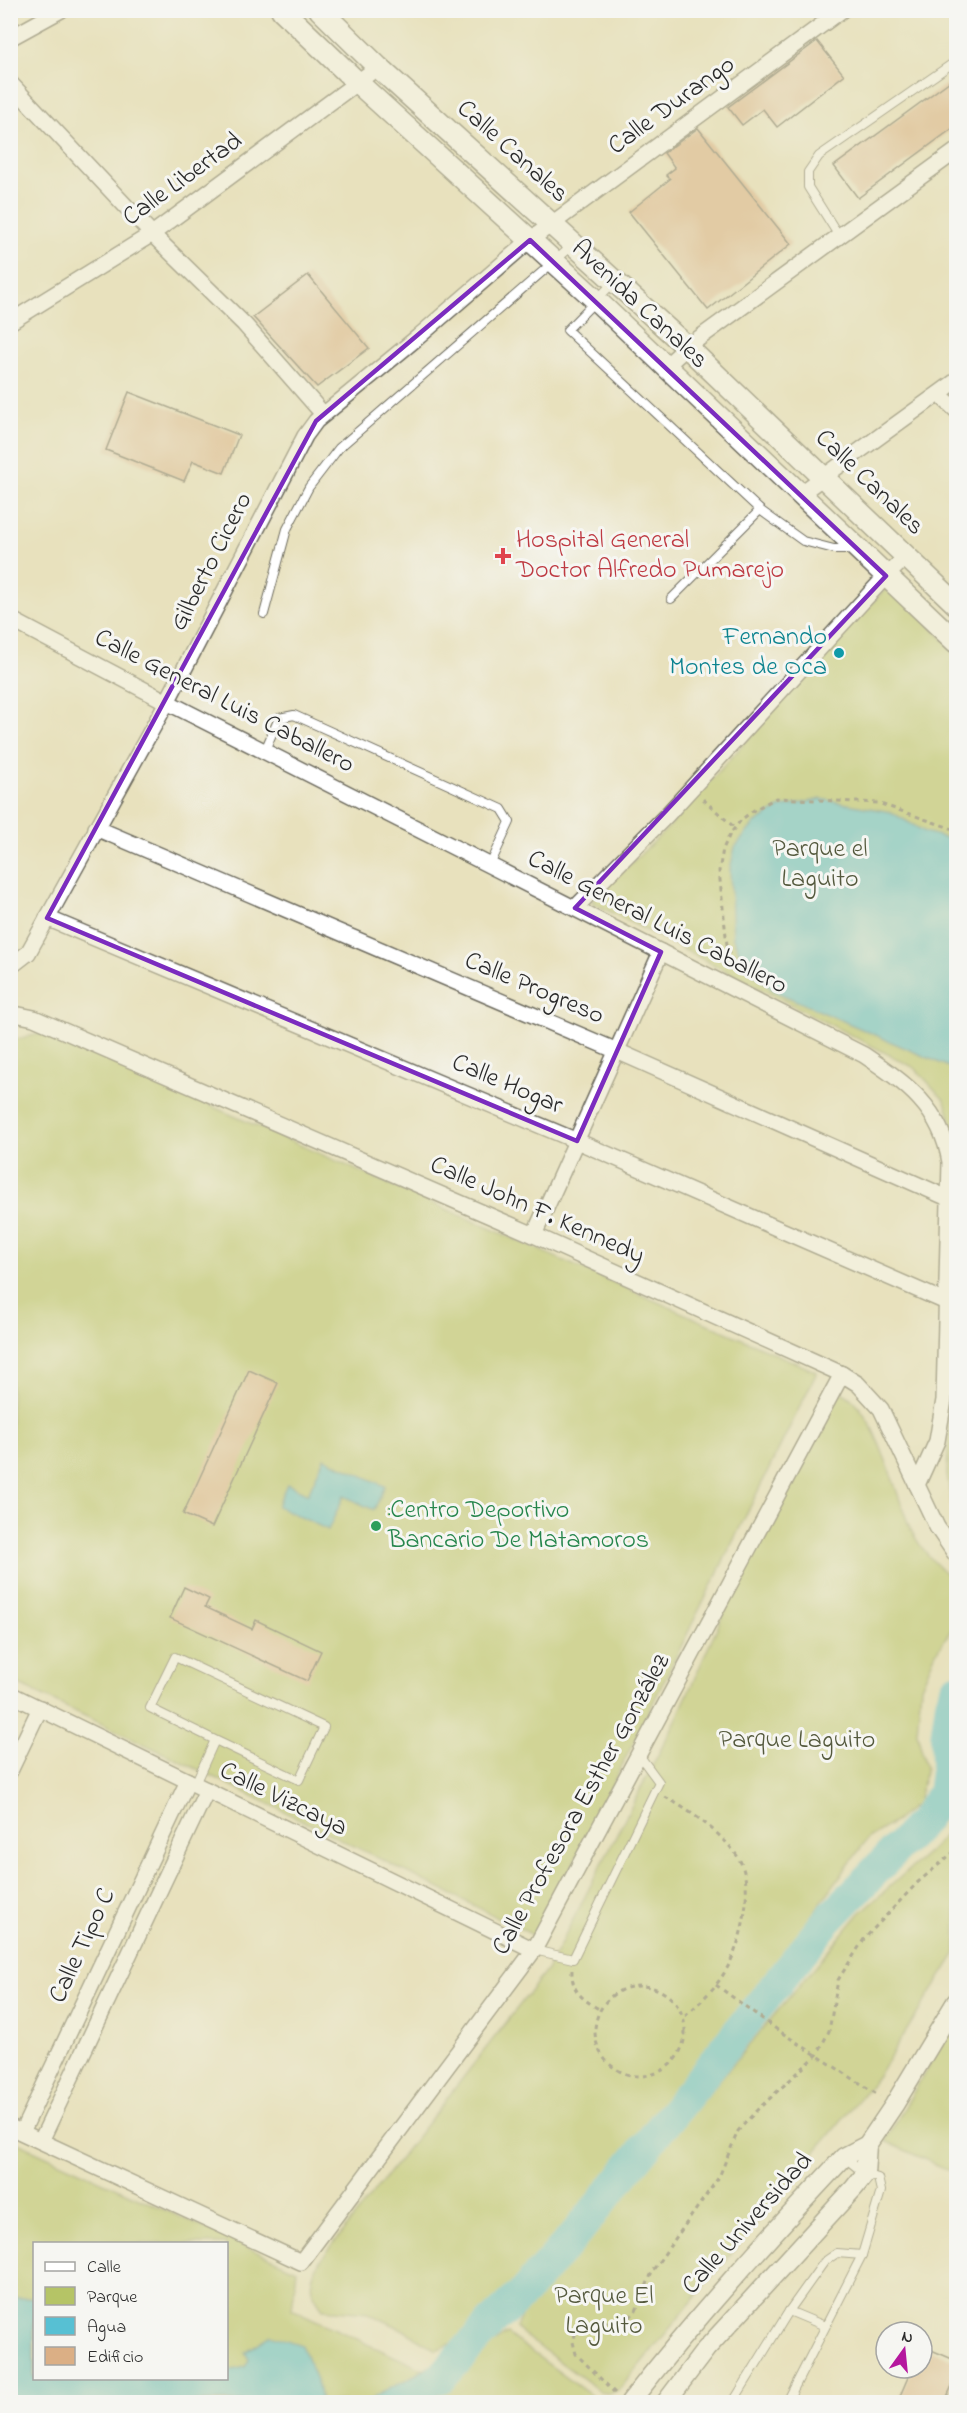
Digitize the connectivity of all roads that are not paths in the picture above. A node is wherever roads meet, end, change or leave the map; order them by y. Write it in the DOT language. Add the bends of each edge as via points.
graph roads {
  1 [pos="61,10"];
  2 [pos="282,10"];
  3 [pos="320,10"];
  4 [pos="842,10"];
  5 [pos="10,38"];
  6 [pos="957,61"];
  7 [pos="378,67"];
  8 [pos="10,83"];
  9 [pos="358,83"];
  10 [pos="957,151"];
  11 [pos="551,224"];
  12 [pos="152,234"];
  13 [pos="839,236"];
  14 [pos="530,240"];
  15 [pos="574,245"];
  16 [pos="554,261"];
  17 [pos="614,282"];
  18 [pos="596,300"];
  19 [pos="10,322"];
  20 [pos="687,347"];
  21 [pos="666,366"];
  22 [pos="957,381"];
  23 [pos="939,394"];
  24 [pos="957,410"];
  25 [pos="323,414"];
  26 [pos="824,476"];
  27 [pos="800,494"];
  28 [pos="760,510"];
  29 [pos="858,548"];
  30 [pos="907,556"];
  31 [pos="886,576"];
  32 [pos="671,599"];
  33 [pos="957,604"];
  34 [pos="264,614"];
  35 [pos="10,619"];
  36 [pos="957,642"];
  37 [pos="167,702"];
  38 [pos="265,750"];
  39 [pos="96,828"];
  40 [pos="490,865"];
  41 [pos="575,908"];
  42 [pos="47,918"];
  43 [pos="661,952"];
  44 [pos="10,967"];
  45 [pos="10,1013"];
  46 [pos="617,1051"];
  47 [pos="577,1141"];
  48 [pos="950,1199"];
  49 [pos="534,1236"];
  50 [pos="946,1302"];
  51 [pos="842,1374"];
  52 [pos="917,1485"];
  53 [pos="957,1555"];
  54 [pos="10,1694"];
  55 [pos="40,1708"];
  56 [pos="215,1740"];
  57 [pos="639,1755"];
  58 [pos="10,1771"];
  59 [pos="197,1785"];
  60 [pos="534,1950"];
  61 [pos="957,2002"];
  62 [pos="16,2129"];
  63 [pos="41,2140"];
  64 [pos="867,2145"];
  65 [pos="844,2157"];
  66 [pos="865,2174"];
  67 [pos="862,2255"];
  68 [pos="729,2280"];
  69 [pos="749,2300"];
  70 [pos="789,2312"];
  71 [pos="825,2326"];
  72 [pos="623,2398"];
  73 [pos="666,2403"];
  74 [pos="733,2403"];
  75 [pos="787,2403"];
  1 -- 5 [label="street"];
  2 -- 9 [label="main road, Avenida Canales"];
  3 -- 7 [label="main road, Calle Canales"];
  4 -- 11 [label="street, Calle Durango"];
  6 -- 13 [label="lane" via="819,156 808,172 808,187"];
  7 -- 9 [label="street, Calle Libertad"];
  7 -- 11 [label="main road, Calle Canales"];
  8 -- 12 [label="street"];
  9 -- 12 [label="street, Calle Libertad"];
  9 -- 14 [label="main road, Avenida Canales"];
  10 -- 13 [label="street"];
  11 -- 14 [label="street, Calle Durango"];
  11 -- 15 [label="main road, Calle Canales"];
  12 -- 19 [label="street, Calle Libertad"];
  12 -- 25 [label="street" via="244,324"];
  13 -- 20 [label="street"];
  14 -- 16 [label="main road, Avenida Canales"];
  14 -- 25 [label="street, Gilberto Cicero"];
  15 -- 16 [label="lane"];
  15 -- 17 [label="main road, Calle Canales"];
  16 -- 18 [label="main road, Avenida Canales"];
  16 -- 34 [label="lane" via="339,448 309,487 287,529"];
  17 -- 18 [label="lane"];
  17 -- 20 [label="main road, Calle Canales"];
  18 -- 21 [label="main road, Avenida Canales"];
  18 -- 28 [label="lane" via="567,330"];
  20 -- 21 [label="street"];
  20 -- 26 [label="main road, Calle Canales"];
  21 -- 27 [label="main road, Avenida Canales"];
  22 -- 23 [label="street"];
  23 -- 24 [label="street"];
  23 -- 26 [label="street"];
  25 -- 37 [label="street, Gilberto Cicero" via="305,436"];
  26 -- 27 [label="street"];
  26 -- 30 [label="main road, Calle Canales"];
  27 -- 29 [label="main road, Avenida Canales"];
  28 -- 29 [label="lane" via="803,541 834,549"];
  28 -- 32 [label="lane"];
  29 -- 31 [label="main road, Avenida Canales"];
  30 -- 31 [label="street"];
  30 -- 33 [label="main road, Calle Canales"];
  31 -- 36 [label="main road, Avenida Canales"];
  31 -- 41 [label="street" via="692,788"];
  35 -- 37 [label="street, Calle General Luis Caballero"];
  37 -- 38 [label="street, Calle General Luis Caballero"];
  37 -- 39 [label="street, Gilberto Cicero"];
  38 -- 40 [label="street, Calle General Luis Caballero"];
  38 -- 40 [label="lane" via="279,718 294,715 502,809 510,822"];
  39 -- 42 [label="street, Gilberto Cicero"];
  39 -- 46 [label="street, Calle Progreso"];
  40 -- 41 [label="street, Calle General Luis Caballero"];
  41 -- 43 [label="street, Calle General Luis Caballero"];
  42 -- 44 [label="street, Gilberto Cicero" via="28,953"];
  42 -- 47 [label="street, Calle Hogar"];
  43 -- 46 [label="street"];
  43 -- 48 [label="street, Calle General Luis Caballero" via="864,1054 905,1083 923,1101 939,1127 947,1149"];
  45 -- 49 [label="street, Calle John F. Kennedy" via="34,1018"];
  46 -- 47 [label="street"];
  46 -- 48 [label="street, Calle Progreso"];
  47 -- 49 [label="street"];
  47 -- 50 [label="street, Calle Hogar"];
  48 -- 50 [label="street, Calle General Luis Caballero"];
  49 -- 51 [label="street, Calle John F. Kennedy"];
  50 -- 52 [label="street, Calle General Luis Caballero" via="945,1400 937,1441"];
  51 -- 52 [label="street, Calle John F. Kennedy" via="858,1384 881,1409"];
  51 -- 57 [label="street, Calle Profesora Esther González"];
  52 -- 53 [label="street, Calle John F. Kennedy" via="936,1527"];
  54 -- 55 [label="street, Calle Vizcaya"];
  55 -- 58 [label="street"];
  55 -- 59 [label="street, Calle Vizcaya"];
  56 -- 56 [label="lane" via="150,1708 175,1658 324,1727 299,1780"];
  56 -- 59 [label="lane"];
  57 -- 60 [label="street, Calle Profesora Esther González"];
  57 -- 60 [label="lane" via="659,1782 573,1959"];
  59 -- 60 [label="street, Calle Vizcaya"];
  59 -- 62 [label="street, Calle Tipo C"];
  59 -- 63 [label="street, Calle Tipo C"];
  60 -- 63 [label="street, Calle Profesora Esther González" via="301,2262"];
  61 -- 64 [label="street, Calle Universidad"];
  62 -- 63 [label="street"];
  64 -- 65 [label="street, Calle Universidad"];
  64 -- 66 [label="street"];
  65 -- 66 [label="lane"];
  65 -- 68 [label="street, Calle Universidad"];
  66 -- 67 [label="lane" via="878,2178 882,2191"];
  66 -- 69 [label="street, Calle Universidad"];
  67 -- 70 [label="lane" via="837,2253 824,2262"];
  67 -- 71 [label="lane"];
  68 -- 69 [label="street"];
  68 -- 72 [label="street, Calle Universidad"];
  69 -- 73 [label="street, Calle Universidad"];
  70 -- 71 [label="lane"];
  70 -- 74 [label="lane"];
  71 -- 75 [label="lane"];
}
